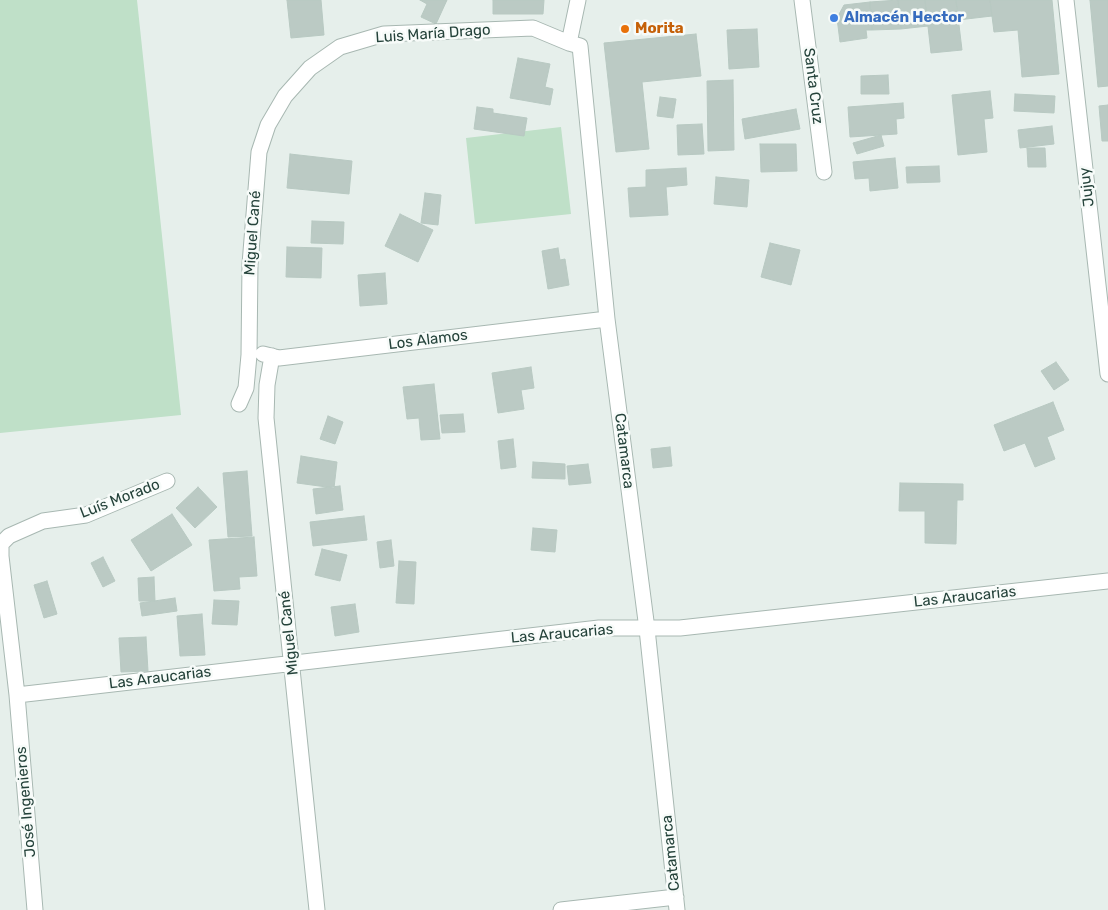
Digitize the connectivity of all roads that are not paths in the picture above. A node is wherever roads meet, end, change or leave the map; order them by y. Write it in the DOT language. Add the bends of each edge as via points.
graph roads {
  1 [pos="578,0"];
  2 [pos="802,0"];
  3 [pos="1066,0"];
  4 [pos="570,43"];
  5 [pos="285,96"];
  6 [pos="824,172"];
  7 [pos="1102,269"];
  8 [pos="607,319"];
  9 [pos="250,351"];
  10 [pos="272,356"];
  11 [pos="1108,374"];
  12 [pos="239,404"];
  13 [pos="167,481"];
  14 [pos="1108,581"];
  15 [pos="647,629"];
  16 [pos="292,662"];
  17 [pos="17,695"];
  18 [pos="676,904"];
  19 [pos="35,910"];
  20 [pos="317,910"];
  21 [pos="561,910"];
  1 -- 4 [label="street"];
  2 -- 6 [label="street, Santa Cruz"];
  3 -- 7 [label="street, Jujuy"];
  4 -- 5 [label="street, Luis María Drago" via="532,28 384,34 340,47 310,68"];
  4 -- 8 [label="street, Catamarca" via="580,46"];
  5 -- 9 [label="street, Miguel Cané" via="268,125 259,152 250,264"];
  7 -- 11 [label="street, Jujuy"];
  8 -- 10 [label="street, Los Alamos" via="279,358"];
  8 -- 15 [label="street, Catamarca"];
  9 -- 10 [label="street, Los Alamos"];
  9 -- 12 [label="street, Miguel Cané" via="246,388"];
  10 -- 16 [label="street, Miguel Cané" via="266,385 266,418"];
  13 -- 17 [label="street, Luís Morado" via="86,515 44,521 9,536 1,544"];
  14 -- 15 [label="street, Las Araucarias"];
  15 -- 16 [label="street, Las Araucarias" via="599,628"];
  15 -- 18 [label="street, Catamarca"];
  16 -- 17 [label="street, Las Araucarias"];
  16 -- 20 [label="street, Miguel Cané"];
  17 -- 19 [label="street, José Ingenieros"];
  18 -- 21 [label="street"];
}
